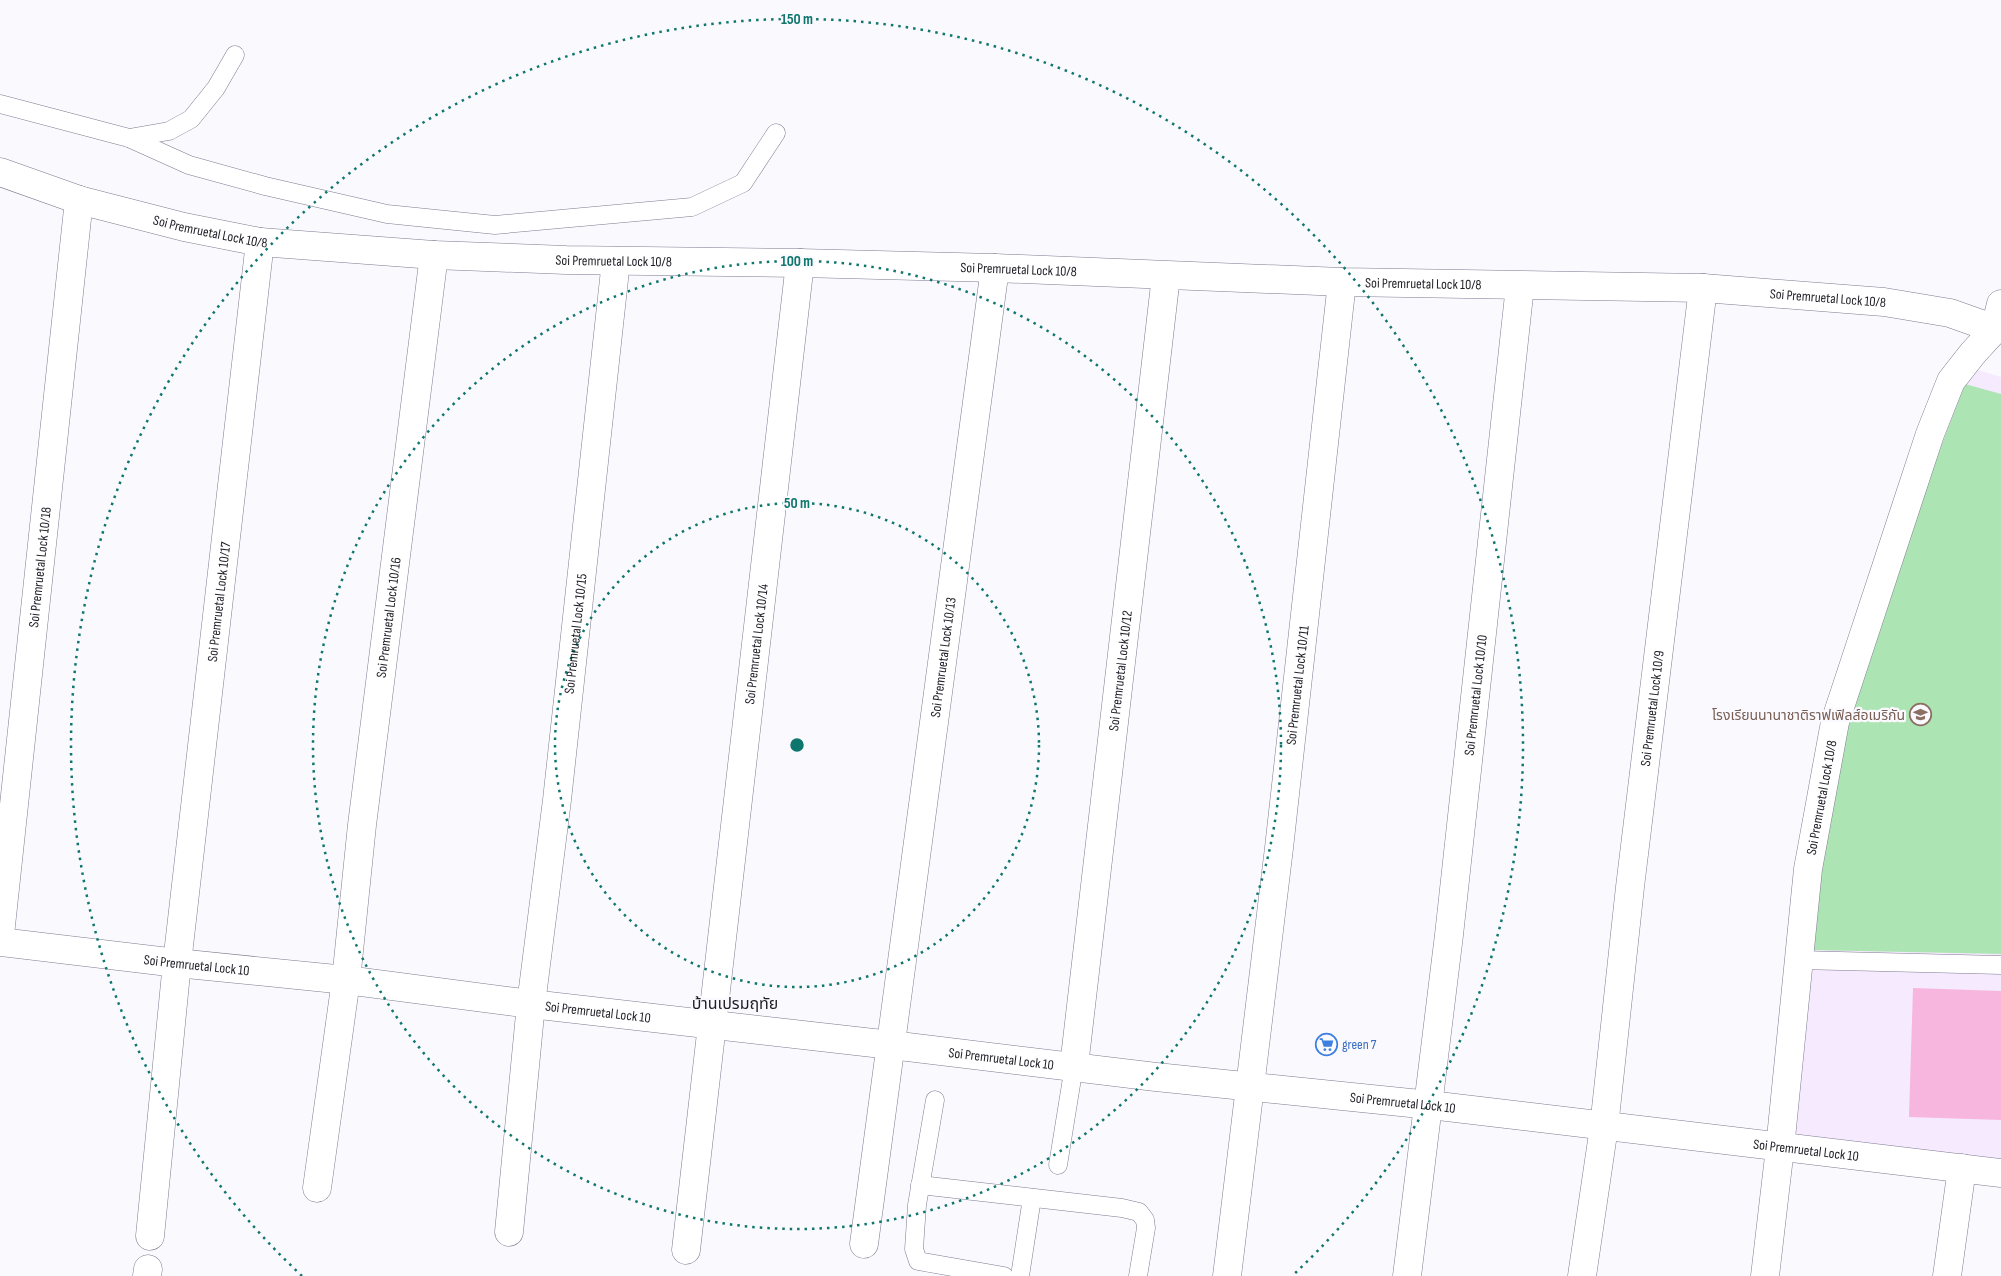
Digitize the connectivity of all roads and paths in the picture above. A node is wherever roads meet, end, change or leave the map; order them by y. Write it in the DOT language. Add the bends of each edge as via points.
graph roads {
  1 [pos="235,55"];
  2 [pos="0,104"];
  3 [pos="776,133"];
  4 [pos="129,138"];
  5 [pos="0,172"];
  6 [pos="79,200"];
  7 [pos="260,242"];
  8 [pos="434,255"];
  9 [pos="616,261"];
  10 [pos="800,263"];
  11 [pos="995,268"];
  12 [pos="1166,276"];
  13 [pos="1342,282"];
  14 [pos="1520,286"];
  15 [pos="1703,288"];
  16 [pos="1998,316"];
  17 [pos="0,935"];
  18 [pos="0,942"];
  19 [pos="1799,960"];
  20 [pos="177,963"];
  21 [pos="2001,965"];
  22 [pos="346,980"];
  23 [pos="531,1004"];
  24 [pos="711,1025"];
  25 [pos="891,1045"];
  26 [pos="1074,1066"];
  27 [pos="1250,1088"];
  28 [pos="935,1100"];
  29 [pos="1430,1105"];
  30 [pos="1604,1127"];
  31 [pos="1780,1148"];
  32 [pos="1058,1165"];
  33 [pos="1962,1168"];
  34 [pos="2001,1173"];
  35 [pos="920,1185"];
  36 [pos="317,1188"];
  37 [pos="1032,1198"];
  38 [pos="509,1232"];
  39 [pos="150,1236"];
  40 [pos="864,1244"];
  41 [pos="686,1250"];
  42 [pos="1004,1276"];
  43 [pos="1020,1276"];
  44 [pos="1138,1276"];
  45 [pos="1227,1276"];
  46 [pos="1407,1276"];
  47 [pos="1582,1276"];
  48 [pos="1765,1276"];
  49 [pos="1947,1276"];
  1 -- 4 [label="lane" via="216,88 190,119 168,131"];
  2 -- 4 [label="lane"];
  3 -- 4 [label="lane" via="743,183 692,206 496,225 387,214 265,186 189,165"];
  5 -- 6 [label="street, Soi Premruetal Lock 10/8"];
  6 -- 7 [label="street, Soi Premruetal Lock 10/8" via="184,227"];
  6 -- 17 [label="street, Soi Premruetal Lock 10/18"];
  7 -- 8 [label="street, Soi Premruetal Lock 10/8"];
  7 -- 20 [label="street, Soi Premruetal Lock 10/17"];
  8 -- 9 [label="street, Soi Premruetal Lock 10/8"];
  8 -- 22 [label="street, Soi Premruetal Lock 10/16" via="362,825"];
  9 -- 10 [label="street, Soi Premruetal Lock 10/8"];
  9 -- 23 [label="street, Soi Premruetal Lock 10/15" via="557,800"];
  10 -- 11 [label="street, Soi Premruetal Lock 10/8"];
  10 -- 24 [label="street, Soi Premruetal Lock 10/14"];
  11 -- 12 [label="street, Soi Premruetal Lock 10/8"];
  11 -- 25 [label="street, Soi Premruetal Lock 10/13"];
  12 -- 13 [label="street, Soi Premruetal Lock 10/8"];
  12 -- 26 [label="street, Soi Premruetal Lock 10/12"];
  13 -- 14 [label="street, Soi Premruetal Lock 10/8"];
  13 -- 27 [label="street, Soi Premruetal Lock 10/11"];
  14 -- 15 [label="street, Soi Premruetal Lock 10/8"];
  14 -- 29 [label="street, Soi Premruetal Lock 10/10"];
  15 -- 16 [label="street, Soi Premruetal Lock 10/8" via="1884,302 1950,313"];
  15 -- 30 [label="street, Soi Premruetal Lock 10/9"];
  16 -- 19 [label="street, Soi Premruetal Lock 10/8" via="1951,381 1930,434 1835,722 1808,869"];
  18 -- 20 [label="street, Soi Premruetal Lock 10"];
  19 -- 21 [label="lane"];
  19 -- 31 [label="street, Soi Premruetal Lock 10/8"];
  20 -- 22 [label="street, Soi Premruetal Lock 10"];
  20 -- 39 [label="street, Soi Premruetal Lock 10/17"];
  22 -- 23 [label="street, Soi Premruetal Lock 10"];
  22 -- 36 [label="street, Soi Premruetal Lock 10/16"];
  23 -- 24 [label="street, Soi Premruetal Lock 10"];
  23 -- 38 [label="street, Soi Premruetal Lock 10/15"];
  24 -- 25 [label="street, Soi Premruetal Lock 10"];
  24 -- 41 [label="street, Soi Premruetal Lock 10/14"];
  25 -- 26 [label="street, Soi Premruetal Lock 10"];
  25 -- 40 [label="street, Soi Premruetal Lock 10/13"];
  26 -- 27 [label="street, Soi Premruetal Lock 10"];
  26 -- 32 [label="lane"];
  27 -- 29 [label="street, Soi Premruetal Lock 10"];
  27 -- 45 [label="street, Soi Premruetal Lock 10/11"];
  28 -- 35 [label="lane"];
  29 -- 30 [label="street, Soi Premruetal Lock 10"];
  29 -- 46 [label="street, Soi Premruetal Lock 10/10"];
  30 -- 31 [label="street, Soi Premruetal Lock 10"];
  30 -- 47 [label="street, Soi Premruetal Lock 10/9"];
  31 -- 33 [label="street, Soi Premruetal Lock 10"];
  31 -- 48 [label="street, Soi Premruetal Lock 10/8"];
  33 -- 34 [label="street, Soi Premruetal Lock 10"];
  33 -- 49 [label="street"];
  35 -- 37 [label="lane"];
  35 -- 42 [label="lane" via="914,1249 917,1259"];
  37 -- 43 [label="lane"];
  37 -- 44 [label="lane" via="1140,1212 1146,1228"];
}
